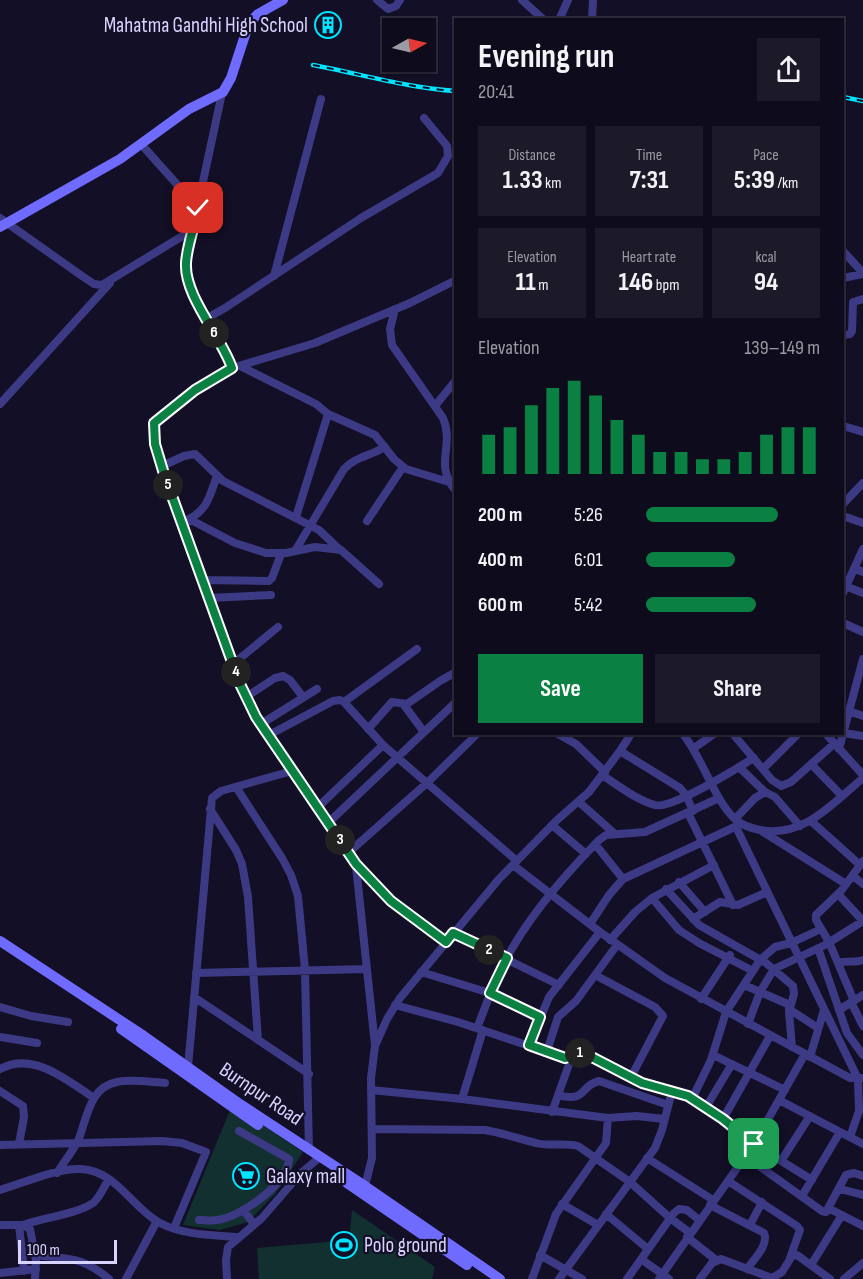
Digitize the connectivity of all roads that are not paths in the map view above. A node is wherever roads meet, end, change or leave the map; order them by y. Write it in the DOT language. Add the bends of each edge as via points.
graph roads {
  1 [pos="258,0"];
  2 [pos="283,0"];
  3 [pos="377,0"];
  4 [pos="400,0"];
  5 [pos="522,0"];
  6 [pos="568,0"];
  7 [pos="593,0"];
  8 [pos="258,14"];
  9 [pos="542,18"];
  10 [pos="560,18"];
  11 [pos="592,18"];
  12 [pos="222,93"];
  13 [pos="321,99"];
  14 [pos="424,118"];
  15 [pos="141,144"];
  16 [pos="198,208"];
  17 [pos="2,222"];
  18 [pos="194,229"];
  19 [pos="844,252"];
  20 [pos="863,274"];
  21 [pos="274,276"];
  22 [pos="844,278"];
  23 [pos="114,279"];
  24 [pos="454,281"];
  25 [pos="863,299"];
  26 [pos="395,309"];
  27 [pos="207,318"];
  28 [pos="844,335"];
  29 [pos="236,367"];
  30 [pos="454,382"];
  31 [pos="0,404"];
  32 [pos="435,406"];
  33 [pos="328,414"];
  34 [pos="844,426"];
  35 [pos="863,432"];
  36 [pos="386,447"];
  37 [pos="162,466"];
  38 [pos="403,467"];
  39 [pos="217,476"];
  40 [pos="449,482"];
  41 [pos="863,483"];
  42 [pos="454,488"];
  43 [pos="844,503"];
  44 [pos="844,516"];
  45 [pos="296,517"];
  46 [pos="184,521"];
  47 [pos="367,521"];
  48 [pos="863,523"];
  49 [pos="311,525"];
  50 [pos="863,549"];
  51 [pos="341,550"];
  52 [pos="295,551"];
  53 [pos="281,554"];
  54 [pos="854,568"];
  55 [pos="863,572"];
  56 [pos="203,580"];
  57 [pos="379,584"];
  58 [pos="844,588"];
  59 [pos="863,593"];
  60 [pos="271,595"];
  61 [pos="209,598"];
  62 [pos="844,625"];
  63 [pos="278,627"];
  64 [pos="862,631"];
  65 [pos="417,649"];
  66 [pos="863,659"];
  67 [pos="233,664"];
  68 [pos="454,673"];
  69 [pos="317,689"];
  70 [pos="844,693"];
  71 [pos="246,696"];
  72 [pos="853,696"];
  73 [pos="303,697"];
  74 [pos="344,702"];
  75 [pos="454,704"];
  76 [pos="404,705"];
  77 [pos="849,711"];
  78 [pos="863,716"];
  79 [pos="261,724"];
  80 [pos="368,729"];
  81 [pos="424,732"];
  82 [pos="844,733"];
  83 [pos="269,735"];
  84 [pos="476,735"];
  85 [pos="560,735"];
  86 [pos="630,735"];
  87 [pos="684,735"];
  88 [pos="713,735"];
  89 [pos="734,735"];
  90 [pos="797,735"];
  91 [pos="827,735"];
  92 [pos="843,735"];
  93 [pos="863,735"];
  94 [pos="383,745"];
  95 [pos="837,746"];
  96 [pos="694,748"];
  97 [pos="620,751"];
  98 [pos="398,756"];
  99 [pos="754,758"];
  100 [pos="811,764"];
  101 [pos="739,767"];
  102 [pos="763,769"];
  103 [pos="292,771"];
  104 [pos="604,773"];
  105 [pos="863,777"];
  106 [pos="428,782"];
  107 [pos="711,783"];
  108 [pos="236,787"];
  109 [pos="765,792"];
  110 [pos="686,795"];
  111 [pos="842,796"];
  112 [pos="719,798"];
  113 [pos="579,802"];
  114 [pos="317,808"];
  115 [pos="210,809"];
  116 [pos="691,812"];
  117 [pos="811,821"];
  118 [pos="328,823"];
  119 [pos="737,824"];
  120 [pos="552,825"];
  121 [pos="800,826"];
  122 [pos="759,830"];
  123 [pos="615,834"];
  124 [pos="703,843"];
  125 [pos="596,844"];
  126 [pos="348,853"];
  127 [pos="586,854"];
  128 [pos="515,863"];
  129 [pos="861,863"];
  130 [pos="356,864"];
  131 [pos="714,865"];
  132 [pos="853,876"];
  133 [pos="623,879"];
  134 [pos="679,882"];
  135 [pos="846,884"];
  136 [pos="863,884"];
  137 [pos="666,889"];
  138 [pos="767,892"];
  139 [pos="550,894"];
  140 [pos="838,894"];
  141 [pos="652,898"];
  142 [pos="733,905"];
  143 [pos="705,912"];
  144 [pos="693,919"];
  145 [pos="863,921"];
  146 [pos="590,924"];
  147 [pos="821,929"];
  148 [pos="600,932"];
  149 [pos="453,933"];
  150 [pos="0,941"];
  151 [pos="446,942"];
  152 [pos="614,942"];
  153 [pos="791,942"];
  154 [pos="830,942"];
  155 [pos="735,947"];
  156 [pos="818,948"];
  157 [pos="0,949"];
  158 [pos="507,958"];
  159 [pos="728,958"];
  160 [pos="798,958"];
  161 [pos="760,960"];
  162 [pos="863,960"];
  163 [pos="838,963"];
  164 [pos="367,969"];
  165 [pos="774,969"];
  166 [pos="305,970"];
  167 [pos="753,971"];
  168 [pos="421,972"];
  169 [pos="196,973"];
  170 [pos="254,973"];
  171 [pos="596,975"];
  172 [pos="559,985"];
  173 [pos="744,985"];
  174 [pos="760,992"];
  175 [pos="490,993"];
  176 [pos="863,995"];
  177 [pos="194,997"];
  178 [pos="701,999"];
  179 [pos="852,1002"];
  180 [pos="395,1005"];
  181 [pos="0,1007"];
  182 [pos="790,1007"];
  183 [pos="824,1010"];
  184 [pos="839,1010"];
  185 [pos="726,1012"];
  186 [pos="540,1017"];
  187 [pos="68,1022"];
  188 [pos="748,1024"];
  189 [pos="863,1026"];
  190 [pos="819,1028"];
  191 [pos="480,1029"];
  192 [pos="770,1036"];
  193 [pos="0,1037"];
  194 [pos="258,1040"];
  195 [pos="37,1043"];
  196 [pos="529,1045"];
  197 [pos="375,1046"];
  198 [pos="792,1047"];
  199 [pos="547,1051"];
  200 [pos="713,1055"];
  201 [pos="863,1055"];
  202 [pos="572,1056"];
  203 [pos="808,1056"];
  204 [pos="732,1064"];
  205 [pos="188,1067"];
  206 [pos="0,1069"];
  207 [pos="749,1073"];
  208 [pos="309,1074"];
  209 [pos="631,1077"];
  210 [pos="861,1079"];
  211 [pos="165,1083"];
  212 [pos="371,1090"];
  213 [pos="785,1090"];
  214 [pos="672,1091"];
  215 [pos="0,1092"];
  216 [pos="558,1095"];
  217 [pos="94,1098"];
  218 [pos="692,1098"];
  219 [pos="462,1099"];
  220 [pos="779,1100"];
  221 [pos="668,1105"];
  222 [pos="706,1107"];
  223 [pos="552,1112"];
  224 [pos="810,1116"];
  225 [pos="609,1118"];
  226 [pos="664,1119"];
  227 [pos="723,1119"];
  228 [pos="373,1129"];
  229 [pos="239,1131"];
  230 [pos="840,1132"];
  231 [pos="850,1137"];
  232 [pos="77,1143"];
  233 [pos="19,1144"];
  234 [pos="754,1144"];
  235 [pos="863,1144"];
  236 [pos="0,1145"];
  237 [pos="314,1156"];
  238 [pos="745,1156"];
  239 [pos="595,1157"];
  240 [pos="647,1158"];
  241 [pos="781,1161"];
  242 [pos="57,1173"];
  243 [pos="863,1176"];
  244 [pos="109,1179"];
  245 [pos="812,1180"];
  246 [pos="728,1181"];
  247 [pos="630,1182"];
  248 [pos="365,1186"];
  249 [pos="840,1189"];
  250 [pos="0,1190"];
  251 [pos="863,1195"];
  252 [pos="802,1196"];
  253 [pos="712,1202"];
  254 [pos="762,1203"];
  255 [pos="562,1204"];
  256 [pos="830,1209"];
  257 [pos="243,1210"];
  258 [pos="606,1214"];
  259 [pos="842,1215"];
  260 [pos="670,1218"];
  261 [pos="199,1220"];
  262 [pos="699,1220"];
  263 [pos="157,1221"];
  264 [pos="254,1224"];
  265 [pos="0,1225"];
  266 [pos="21,1225"];
  267 [pos="598,1225"];
  268 [pos="750,1225"];
  269 [pos="863,1226"];
  270 [pos="174,1228"];
  271 [pos="688,1235"];
  272 [pos="237,1237"];
  273 [pos="648,1249"];
  274 [pos="35,1255"];
  275 [pos="540,1256"];
  276 [pos="790,1258"];
  277 [pos="464,1259"];
  278 [pos="641,1259"];
  279 [pos="716,1260"];
  280 [pos="863,1263"];
  281 [pos="812,1265"];
  282 [pos="36,1269"];
  283 [pos="566,1269"];
  284 [pos="747,1269"];
  285 [pos="24,1271"];
  286 [pos="0,1273"];
  287 [pos="663,1277"];
  288 [pos="35,1279"];
  289 [pos="109,1279"];
  290 [pos="126,1279"];
  291 [pos="227,1279"];
  292 [pos="488,1279"];
  293 [pos="500,1279"];
  294 [pos="532,1279"];
  295 [pos="559,1279"];
  296 [pos="582,1279"];
  297 [pos="627,1279"];
  298 [pos="700,1279"];
  299 [pos="830,1279"];
  300 [pos="844,1279"];
  1 -- 8 [label="street"];
  2 -- 8 [label="street"];
  3 -- 4 [label="street" via="388,9"];
  5 -- 9 [label="street"];
  6 -- 10 [label="street"];
  7 -- 11 [label="street"];
  8 -- 12 [label="street" via="249,23"];
  12 -- 15 [label="street" via="189,109"];
  12 -- 16 [label="street"];
  13 -- 21 [label="street"];
  14 -- 21 [label="street" via="447,146 448,156 438,173"];
  15 -- 16 [label="street"];
  15 -- 17 [label="street"];
  16 -- 18 [label="street"];
  17 -- 23 [label="street" via="94,284"];
  18 -- 23 [label="street"];
  18 -- 27 [label="street" via="186,268 192,292"];
  19 -- 20 [label="street"];
  20 -- 22 [label="street"];
  21 -- 27 [label="street"];
  23 -- 31 [label="street"];
  24 -- 26 [label="street"];
  25 -- 28 [label="street" via="853,302 852,331"];
  26 -- 29 [label="street" via="315,343"];
  26 -- 32 [label="street" via="390,329 392,345"];
  27 -- 29 [label="street"];
  29 -- 33 [label="street" via="316,404"];
  29 -- 37 [label="street" via="195,390 154,423"];
  30 -- 32 [label="street"];
  32 -- 40 [label="street" via="446,425 444,465"];
  33 -- 36 [label="street" via="375,435"];
  33 -- 45 [label="street"];
  34 -- 35 [label="street"];
  36 -- 38 [label="street"];
  36 -- 49 [label="street" via="350,463"];
  37 -- 39 [label="street" via="195,454"];
  37 -- 46 [label="street"];
  38 -- 40 [label="street"];
  38 -- 47 [label="street"];
  39 -- 45 [label="street"];
  39 -- 46 [label="street" via="206,506"];
  40 -- 42 [label="street"];
  41 -- 43 [label="street"];
  44 -- 48 [label="street"];
  45 -- 49 [label="street"];
  46 -- 53 [label="street" via="198,523 246,547"];
  46 -- 56 [label="street"];
  49 -- 51 [label="street"];
  49 -- 52 [label="street"];
  50 -- 54 [label="street"];
  51 -- 52 [label="street" via="324,547"];
  51 -- 57 [label="street"];
  52 -- 53 [label="street"];
  53 -- 56 [label="street" via="269,581"];
  54 -- 55 [label="street"];
  54 -- 58 [label="street"];
  56 -- 61 [label="street"];
  58 -- 59 [label="street"];
  60 -- 61 [label="street"];
  61 -- 67 [label="street"];
  62 -- 64 [label="street"];
  63 -- 67 [label="street"];
  65 -- 74 [label="street"];
  66 -- 72 [label="street"];
  67 -- 71 [label="street"];
  68 -- 76 [label="street"];
  69 -- 73 [label="street"];
  70 -- 72 [label="street"];
  71 -- 73 [label="street" via="283,676"];
  71 -- 79 [label="street"];
  72 -- 77 [label="street"];
  73 -- 79 [label="street"];
  74 -- 80 [label="street"];
  74 -- 83 [label="street" via="333,701"];
  75 -- 81 [label="street"];
  76 -- 80 [label="street" via="392,702"];
  76 -- 81 [label="street"];
  77 -- 78 [label="street"];
  77 -- 82 [label="street"];
  79 -- 83 [label="street"];
  80 -- 94 [label="street"];
  81 -- 98 [label="street"];
  82 -- 93 [label="street"];
  83 -- 103 [label="street"];
  84 -- 106 [label="street"];
  85 -- 104 [label="street" via="576,744"];
  86 -- 97 [label="street"];
  87 -- 96 [label="street"];
  88 -- 96 [label="street"];
  89 -- 99 [label="street"];
  90 -- 102 [label="street"];
  91 -- 95 [label="street"];
  92 -- 95 [label="street"];
  94 -- 98 [label="street"];
  94 -- 114 [label="street"];
  95 -- 100 [label="street"];
  95 -- 105 [label="street"];
  96 -- 107 [label="street"];
  97 -- 104 [label="street"];
  97 -- 110 [label="street" via="665,777"];
  98 -- 106 [label="street"];
  98 -- 118 [label="street"];
  99 -- 101 [label="street"];
  99 -- 102 [label="street"];
  100 -- 102 [label="street" via="781,786"];
  100 -- 111 [label="street"];
  101 -- 107 [label="street"];
  101 -- 109 [label="street"];
  103 -- 108 [label="street"];
  103 -- 114 [label="street"];
  104 -- 110 [label="street" via="655,806 670,804"];
  104 -- 113 [label="street"];
  105 -- 111 [label="street"];
  106 -- 126 [label="street"];
  106 -- 128 [label="street"];
  107 -- 110 [label="street"];
  107 -- 112 [label="street"];
  108 -- 115 [label="street" via="217,793"];
  108 -- 166 [label="street" via="291,875"];
  109 -- 119 [label="street" via="754,798"];
  109 -- 121 [label="street" via="775,797"];
  110 -- 116 [label="street"];
  111 -- 117 [label="street"];
  112 -- 116 [label="street"];
  112 -- 119 [label="street"];
  113 -- 120 [label="street"];
  113 -- 123 [label="street"];
  114 -- 118 [label="street"];
  115 -- 169 [label="street"];
  115 -- 170 [label="street" via="242,864"];
  116 -- 123 [label="street" via="645,832"];
  116 -- 124 [label="street"];
  117 -- 121 [label="street"];
  117 -- 129 [label="street"];
  118 -- 126 [label="street"];
  119 -- 122 [label="street"];
  119 -- 124 [label="street"];
  119 -- 138 [label="street"];
  120 -- 127 [label="street"];
  120 -- 128 [label="street"];
  121 -- 122 [label="street" via="777,832"];
  122 -- 135 [label="street"];
  123 -- 125 [label="street" via="606,835"];
  124 -- 131 [label="street"];
  124 -- 133 [label="street"];
  125 -- 127 [label="street"];
  125 -- 133 [label="street"];
  126 -- 130 [label="street"];
  127 -- 139 [label="street"];
  128 -- 139 [label="street"];
  128 -- 149 [label="street"];
  129 -- 132 [label="street"];
  130 -- 151 [label="street" via="391,901"];
  130 -- 164 [label="street"];
  131 -- 134 [label="street"];
  131 -- 142 [label="street"];
  132 -- 135 [label="street"];
  132 -- 136 [label="street"];
  133 -- 146 [label="street"];
  134 -- 137 [label="street"];
  134 -- 143 [label="street"];
  135 -- 140 [label="street"];
  137 -- 141 [label="street"];
  137 -- 144 [label="street"];
  138 -- 142 [label="street"];
  138 -- 153 [label="street"];
  139 -- 146 [label="street"];
  139 -- 158 [label="street"];
  140 -- 145 [label="street"];
  140 -- 147 [label="street" via="816,915"];
  141 -- 152 [label="street" via="635,912"];
  141 -- 159 [label="street" via="679,930"];
  142 -- 143 [label="street" via="720,902"];
  143 -- 144 [label="street"];
  144 -- 155 [label="street"];
  145 -- 154 [label="street"];
  146 -- 148 [label="street"];
  147 -- 153 [label="street"];
  147 -- 154 [label="street"];
  148 -- 152 [label="street"];
  148 -- 172 [label="street"];
  149 -- 151 [label="street"];
  149 -- 158 [label="street"];
  150 -- 205 [label="street, Burnpur Road"];
  151 -- 168 [label="street"];
  152 -- 171 [label="street"];
  152 -- 178 [label="street"];
  153 -- 160 [label="street"];
  153 -- 161 [label="street" via="775,947"];
  154 -- 156 [label="street"];
  154 -- 163 [label="street"];
  155 -- 159 [label="street"];
  155 -- 161 [label="street"];
  156 -- 160 [label="street"];
  156 -- 184 [label="street"];
  157 -- 237 [label="street" via="228,1105"];
  158 -- 172 [label="street"];
  158 -- 175 [label="street"];
  159 -- 167 [label="street"];
  159 -- 178 [label="street"];
  160 -- 165 [label="street"];
  160 -- 183 [label="street"];
  161 -- 165 [label="street"];
  161 -- 167 [label="street"];
  162 -- 163 [label="street"];
  163 -- 179 [label="street"];
  164 -- 166 [label="street"];
  164 -- 197 [label="street"];
  165 -- 174 [label="street"];
  165 -- 182 [label="street" via="793,986"];
  166 -- 170 [label="street"];
  166 -- 208 [label="street"];
  167 -- 173 [label="street"];
  168 -- 175 [label="street"];
  168 -- 180 [label="street"];
  169 -- 170 [label="street"];
  169 -- 177 [label="street"];
  170 -- 194 [label="street"];
  171 -- 199 [label="street" via="558,1017"];
  171 -- 209 [label="street" via="655,1007 663,1016"];
  172 -- 186 [label="street"];
  173 -- 174 [label="street"];
  173 -- 185 [label="street"];
  174 -- 182 [label="street"];
  174 -- 188 [label="street"];
  175 -- 186 [label="street"];
  175 -- 191 [label="street"];
  176 -- 179 [label="street"];
  177 -- 194 [label="street"];
  177 -- 205 [label="street"];
  178 -- 185 [label="street"];
  179 -- 184 [label="street"];
  179 -- 189 [label="street"];
  180 -- 191 [label="street"];
  180 -- 197 [label="street"];
  181 -- 187 [label="street"];
  182 -- 190 [label="street"];
  182 -- 198 [label="street"];
  183 -- 190 [label="street"];
  183 -- 210 [label="street"];
  184 -- 201 [label="street" via="847,1033"];
  185 -- 188 [label="street"];
  185 -- 200 [label="street"];
  186 -- 196 [label="street"];
  188 -- 192 [label="street"];
  190 -- 203 [label="street"];
  191 -- 196 [label="street"];
  191 -- 219 [label="street"];
  192 -- 198 [label="street"];
  192 -- 207 [label="street"];
  193 -- 195 [label="street"];
  194 -- 208 [label="street"];
  196 -- 199 [label="street"];
  197 -- 212 [label="street"];
  198 -- 203 [label="street"];
  199 -- 202 [label="street" via="565,1058"];
  200 -- 204 [label="street"];
  200 -- 218 [label="street"];
  202 -- 209 [label="street" via="584,1053"];
  202 -- 216 [label="street"];
  203 -- 210 [label="street" via="850,1078"];
  203 -- 213 [label="street"];
  204 -- 207 [label="street"];
  204 -- 222 [label="street"];
  205 -- 237 [label="street, Burnpur Road"];
  206 -- 217 [label="street" via="15,1063 46,1068"];
  207 -- 213 [label="street"];
  207 -- 227 [label="street"];
  208 -- 237 [label="street"];
  209 -- 214 [label="street"];
  210 -- 231 [label="street" via="859,1111"];
  211 -- 217 [label="street" via="119,1081 109,1084"];
  212 -- 219 [label="street"];
  212 -- 228 [label="street"];
  213 -- 220 [label="street"];
  214 -- 218 [label="street"];
  214 -- 221 [label="street"];
  215 -- 233 [label="street" via="23,1106"];
  216 -- 221 [label="street" via="578,1096 599,1081"];
  216 -- 223 [label="street"];
  217 -- 232 [label="street"];
  218 -- 222 [label="street"];
  219 -- 223 [label="street"];
  220 -- 224 [label="street"];
  220 -- 234 [label="street"];
  221 -- 226 [label="street"];
  222 -- 227 [label="street"];
  223 -- 225 [label="street"];
  224 -- 230 [label="street"];
  224 -- 241 [label="street"];
  225 -- 226 [label="street"];
  225 -- 239 [label="street" via="606,1143"];
  226 -- 240 [label="street"];
  227 -- 234 [label="street"];
  228 -- 239 [label="street" via="485,1130 537,1144 570,1144"];
  228 -- 248 [label="street" via="372,1158"];
  229 -- 257 [label="street" via="289,1159 285,1173"];
  230 -- 231 [label="street"];
  230 -- 245 [label="street"];
  231 -- 235 [label="street"];
  232 -- 233 [label="street"];
  232 -- 242 [label="street"];
  232 -- 270 [label="street" via="162,1141 206,1152"];
  233 -- 236 [label="street"];
  234 -- 238 [label="street"];
  234 -- 241 [label="street"];
  237 -- 248 [label="street, Burnpur Road"];
  237 -- 264 [label="street"];
  237 -- 277 [label="street"];
  238 -- 246 [label="street"];
  238 -- 252 [label="street"];
  239 -- 247 [label="street"];
  239 -- 255 [label="street"];
  240 -- 247 [label="street"];
  240 -- 253 [label="street"];
  241 -- 245 [label="street"];
  242 -- 244 [label="street" via="89,1170"];
  242 -- 250 [label="street"];
  243 -- 249 [label="street" via="849,1173"];
  244 -- 263 [label="street"];
  244 -- 266 [label="street" via="91,1204"];
  245 -- 252 [label="street"];
  246 -- 253 [label="street"];
  246 -- 254 [label="street"];
  247 -- 258 [label="street"];
  247 -- 260 [label="street"];
  248 -- 277 [label="street, Burnpur Road"];
  249 -- 251 [label="street"];
  249 -- 256 [label="street"];
  252 -- 256 [label="street" via="822,1211"];
  253 -- 262 [label="street"];
  253 -- 268 [label="street"];
  254 -- 268 [label="street"];
  254 -- 276 [label="street" via="800,1230"];
  255 -- 267 [label="street"];
  255 -- 275 [label="street"];
  256 -- 259 [label="street"];
  257 -- 261 [label="street" via="217,1221"];
  257 -- 264 [label="street"];
  258 -- 267 [label="street"];
  258 -- 273 [label="street"];
  259 -- 269 [label="street"];
  259 -- 281 [label="street"];
  260 -- 262 [label="street" via="679,1209"];
  260 -- 271 [label="street"];
  260 -- 273 [label="street"];
  262 -- 271 [label="street"];
  263 -- 270 [label="street"];
  263 -- 290 [label="street"];
  264 -- 272 [label="street"];
  265 -- 266 [label="street"];
  266 -- 274 [label="street" via="30,1229"];
  266 -- 285 [label="street"];
  267 -- 283 [label="street"];
  268 -- 284 [label="street" via="766,1238"];
  270 -- 272 [label="street"];
  271 -- 279 [label="street"];
  271 -- 287 [label="street"];
  272 -- 291 [label="street" via="228,1247"];
  273 -- 278 [label="street"];
  274 -- 282 [label="street"];
  274 -- 289 [label="street" via="82,1261"];
  275 -- 283 [label="street"];
  275 -- 294 [label="street"];
  276 -- 281 [label="street" via="797,1255"];
  276 -- 284 [label="street" via="777,1276 766,1277"];
  277 -- 292 [label="street"];
  277 -- 293 [label="street, Burnpur Road"];
  278 -- 287 [label="street"];
  278 -- 297 [label="street"];
  279 -- 284 [label="street"];
  279 -- 298 [label="street"];
  280 -- 300 [label="street"];
  281 -- 299 [label="street"];
  282 -- 285 [label="street"];
  282 -- 288 [label="street"];
  283 -- 295 [label="street"];
  283 -- 296 [label="street"];
  285 -- 286 [label="street"];
}
